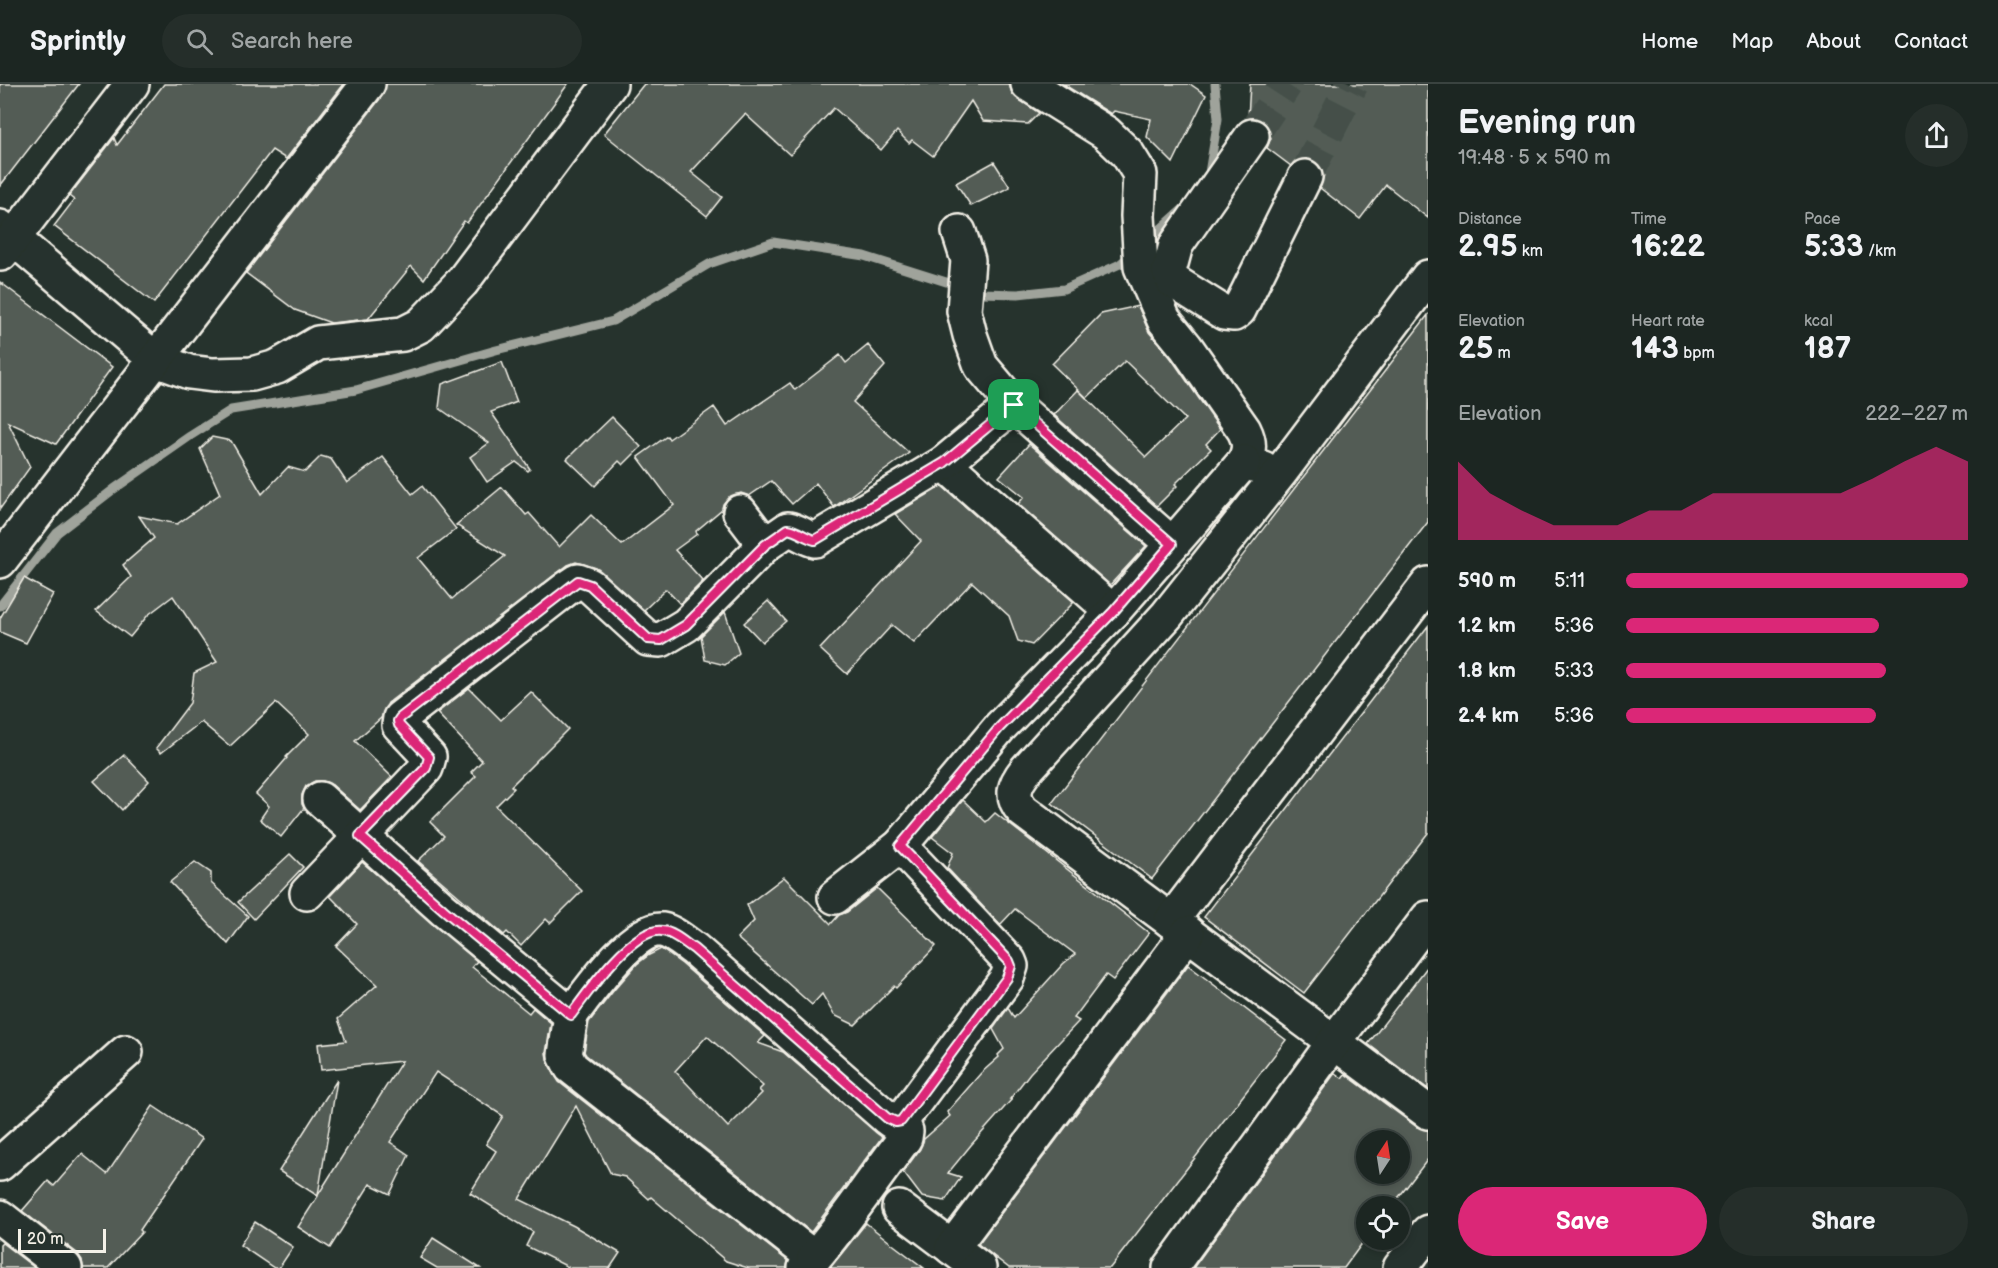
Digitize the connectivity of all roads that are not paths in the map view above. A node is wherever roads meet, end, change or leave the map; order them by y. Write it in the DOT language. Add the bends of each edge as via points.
graph roads {
  1 [pos="132,84"];
  2 [pos="368,84"];
  3 [pos="610,84"];
  4 [pos="1028,84"];
  5 [pos="1252,136"];
  6 [pos="1305,177"];
  7 [pos="959,232"];
  8 [pos="4,240"];
  9 [pos="1428,277"];
  10 [pos="156,360"];
  11 [pos="1014,405"];
  12 [pos="1244,462"];
  13 [pos="944,463"];
  14 [pos="1280,472"];
  15 [pos="740,513"];
  16 [pos="1172,544"];
  17 [pos="765,545"];
  18 [pos="0,561"];
  19 [pos="1428,584"];
  20 [pos="1113,612"];
  21 [pos="320,800"];
  22 [pos="360,836"];
  23 [pos="900,846"];
  24 [pos="308,893"];
  25 [pos="835,897"];
  26 [pos="1428,918"];
  27 [pos="1179,927"];
  28 [pos="571,1015"];
  29 [pos="1334,1042"];
  30 [pos="126,1052"];
  31 [pos="1428,1112"];
  32 [pos="901,1121"];
  33 [pos="0,1164"];
  34 [pos="899,1208"];
  35 [pos="0,1217"];
  36 [pos="1428,1232"];
  37 [pos="952,1248"];
  38 [pos="810,1263"];
  39 [pos="65,1268"];
  40 [pos="980,1268"];
  41 [pos="1170,1268"];
  42 [pos="1400,1268"];
  1 -- 8 [label="street"];
  2 -- 10 [label="street"];
  3 -- 10 [label="street" via="462,282 421,325 404,334 318,343 277,367 252,374 189,372"];
  4 -- 12 [label="street" via="1106,133 1127,153 1140,174 1140,267 1164,320 1244,430 1249,443"];
  5 -- 6 [label="street" via="1176,245 1169,271 1173,281 1224,313 1234,314"];
  7 -- 11 [label="street" via="968,260 964,311 970,335 981,366"];
  8 -- 10 [label="street"];
  9 -- 14 [label="street"];
  10 -- 18 [label="street"];
  11 -- 13 [label="street"];
  11 -- 16 [label="street"];
  12 -- 14 [label="street"];
  12 -- 16 [label="street"];
  13 -- 17 [label="street" via="815,540 788,529"];
  13 -- 20 [label="street"];
  14 -- 27 [label="street" via="1167,615 1026,770 1014,791 1014,800 1023,811"];
  15 -- 17 [label="street"];
  16 -- 20 [label="street"];
  17 -- 22 [label="street" via="686,625 661,640 648,639 590,585 578,581 566,589 400,718 399,725 429,757 429,762"];
  19 -- 27 [label="street"];
  20 -- 23 [label="street" via="1000,727"];
  21 -- 22 [label="street"];
  22 -- 24 [label="street"];
  22 -- 28 [label="street"];
  23 -- 25 [label="street"];
  23 -- 32 [label="street" via="1011,966 1007,978"];
  26 -- 29 [label="street"];
  27 -- 29 [label="street"];
  27 -- 37 [label="street"];
  28 -- 32 [label="street" via="622,952 642,936 661,930 694,949 887,1118"];
  28 -- 38 [label="street" via="565,1055 571,1067"];
  29 -- 31 [label="street"];
  29 -- 41 [label="street"];
  30 -- 33 [label="street"];
  32 -- 38 [label="street" via="905,1138"];
  34 -- 37 [label="street"];
  35 -- 39 [label="street"];
  36 -- 42 [label="street"];
  37 -- 40 [label="street"];
}
